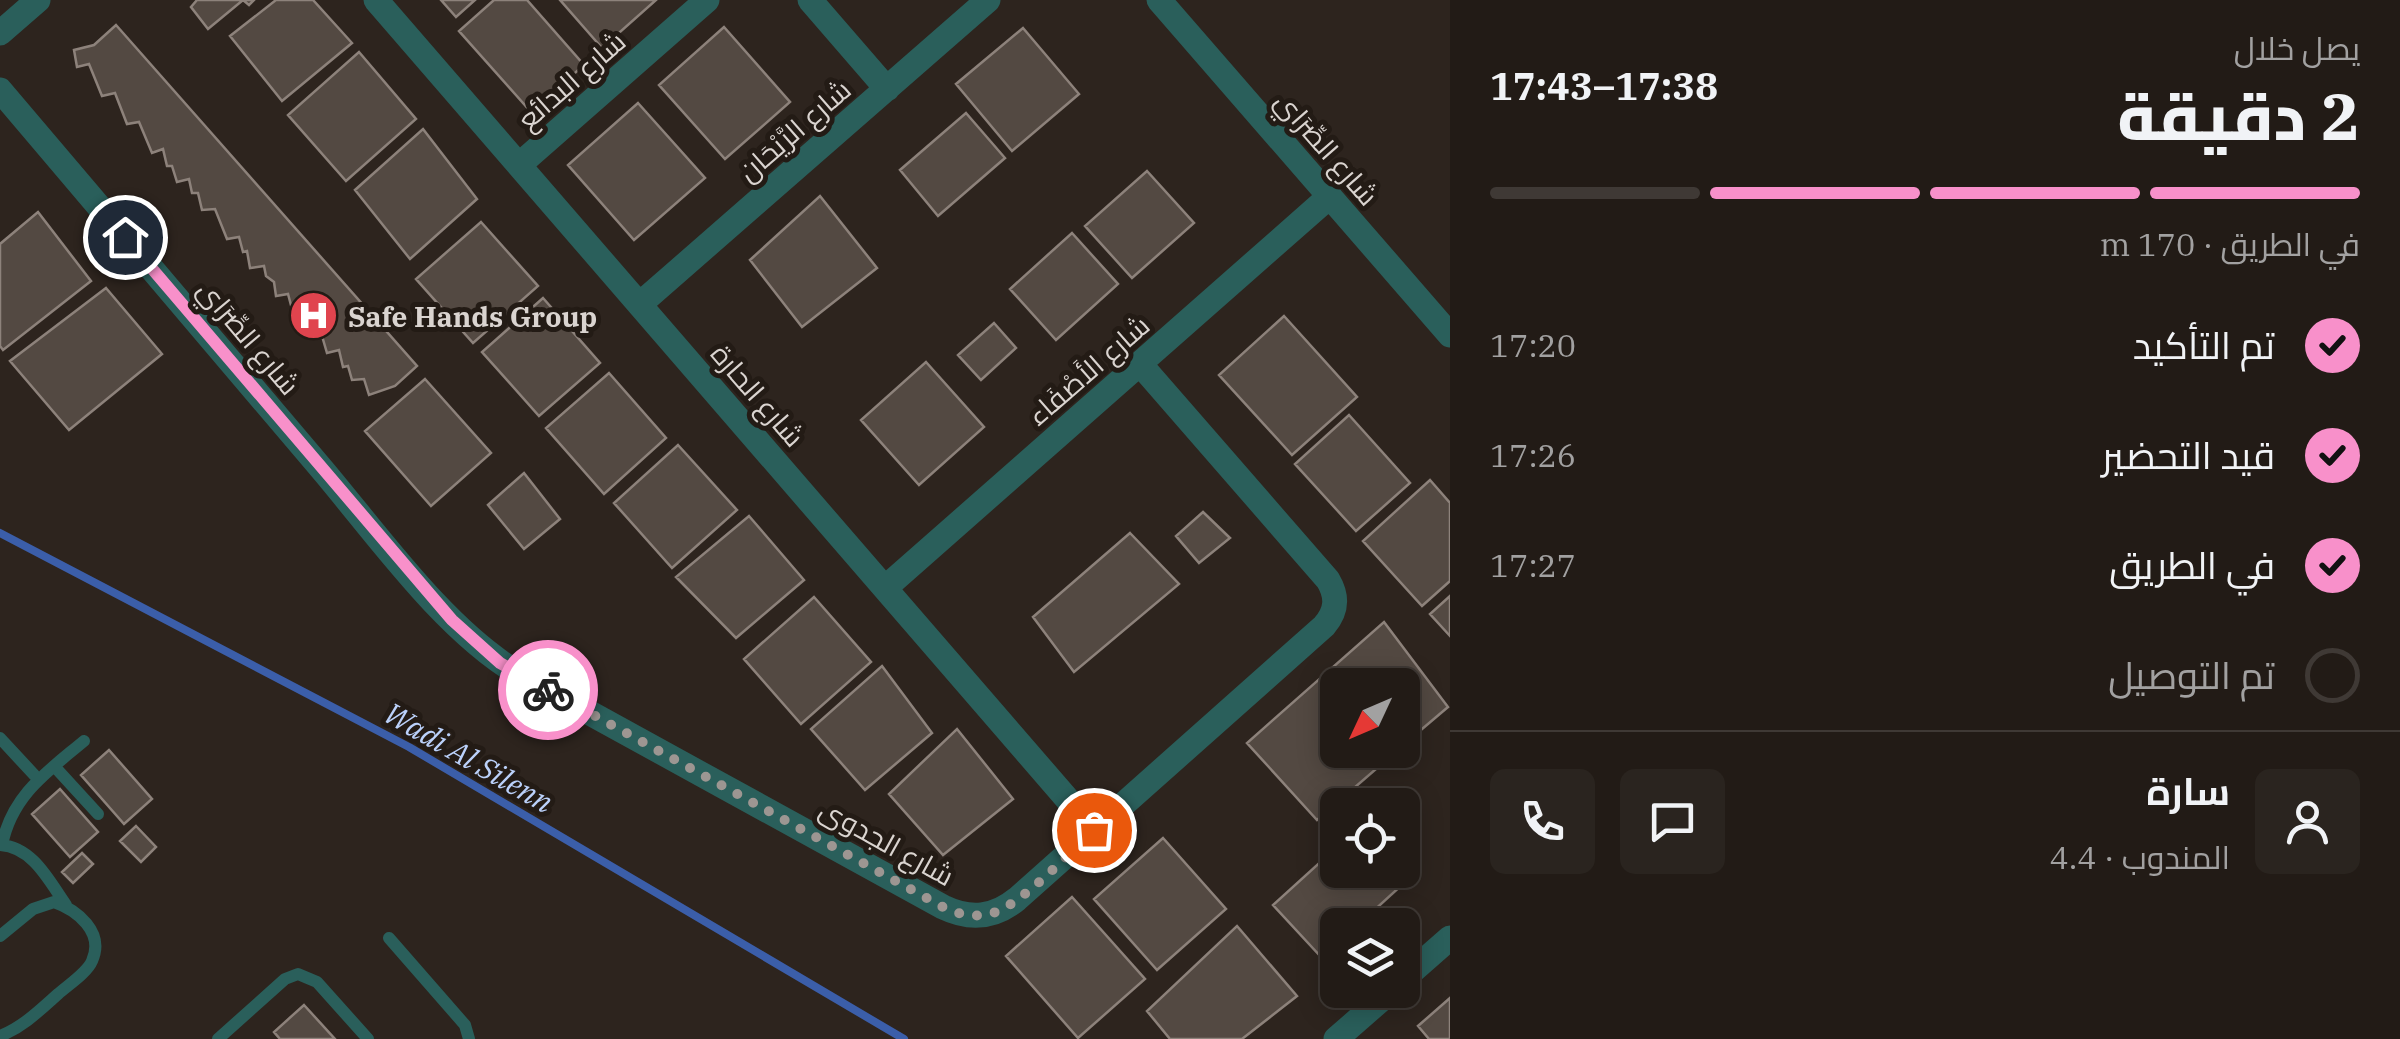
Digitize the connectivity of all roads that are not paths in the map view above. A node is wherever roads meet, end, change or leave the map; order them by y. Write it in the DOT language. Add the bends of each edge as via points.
graph roads {
  1 [pos="38,0"];
  2 [pos="376,0"];
  3 [pos="707,0"];
  4 [pos="810,0"];
  5 [pos="988,0"];
  6 [pos="1159,0"];
  7 [pos="0,33"];
  8 [pos="887,89"];
  9 [pos="0,90"];
  10 [pos="519,165"];
  11 [pos="1330,196"];
  12 [pos="640,304"];
  13 [pos="1450,335"];
  14 [pos="1140,364"];
  15 [pos="374,530"];
  16 [pos="885,588"];
  17 [pos="0,738"];
  18 [pos="84,741"];
  19 [pos="54,766"];
  20 [pos="38,779"];
  21 [pos="98,814"];
  22 [pos="1094,830"];
  23 [pos="1,845"];
  24 [pos="68,907"];
  25 [pos="0,936"];
  26 [pos="389,938"];
  27 [pos="1450,938"];
  28 [pos="1420,964"];
  29 [pos="1371,1008"];
  30 [pos="0,1036"];
  31 [pos="218,1039"];
  32 [pos="368,1039"];
  33 [pos="469,1039"];
  34 [pos="1336,1039"];
  1 -- 7 [label="street"];
  2 -- 10 [label="street, شارع الحارة"];
  3 -- 10 [label="street, شارع البدائع"];
  4 -- 8 [label="street"];
  5 -- 8 [label="street, شارع الرَّيْحَان"];
  6 -- 11 [label="street, شارع الصِّرَاي"];
  8 -- 12 [label="street, شارع الرَّيْحَان"];
  9 -- 15 [label="street, شارع الصِّرَاي"];
  10 -- 12 [label="street, شارع الحارة"];
  11 -- 13 [label="street, شارع الصِّرَاي"];
  11 -- 14 [label="street, شارع الأَصْفَاء"];
  12 -- 16 [label="street, شارع الحارة"];
  14 -- 16 [label="street, شارع الأَصْفَاء"];
  14 -- 22 [label="street, شارع الجدوى" via="1328,580 1334,609 1324,626"];
  15 -- 22 [label="street, شارع الجدوى" via="459,628 500,663 953,912 976,916 1008,906"];
  16 -- 22 [label="street, شارع الحارة"];
  17 -- 20 [label="lane"];
  18 -- 19 [label="lane"];
  19 -- 20 [label="lane"];
  19 -- 21 [label="lane"];
  20 -- 23 [label="lane" via="16,803"];
  23 -- 24 [label="lane" via="30,856"];
  24 -- 25 [label="lane" via="44,903"];
  24 -- 30 [label="lane" via="94,938 92,964 32,1018"];
  26 -- 33 [label="lane" via="465,1025"];
  27 -- 28 [label="street"];
  29 -- 34 [label="street"];
  31 -- 32 [label="lane" via="285,978 298,974 318,982"];
}
